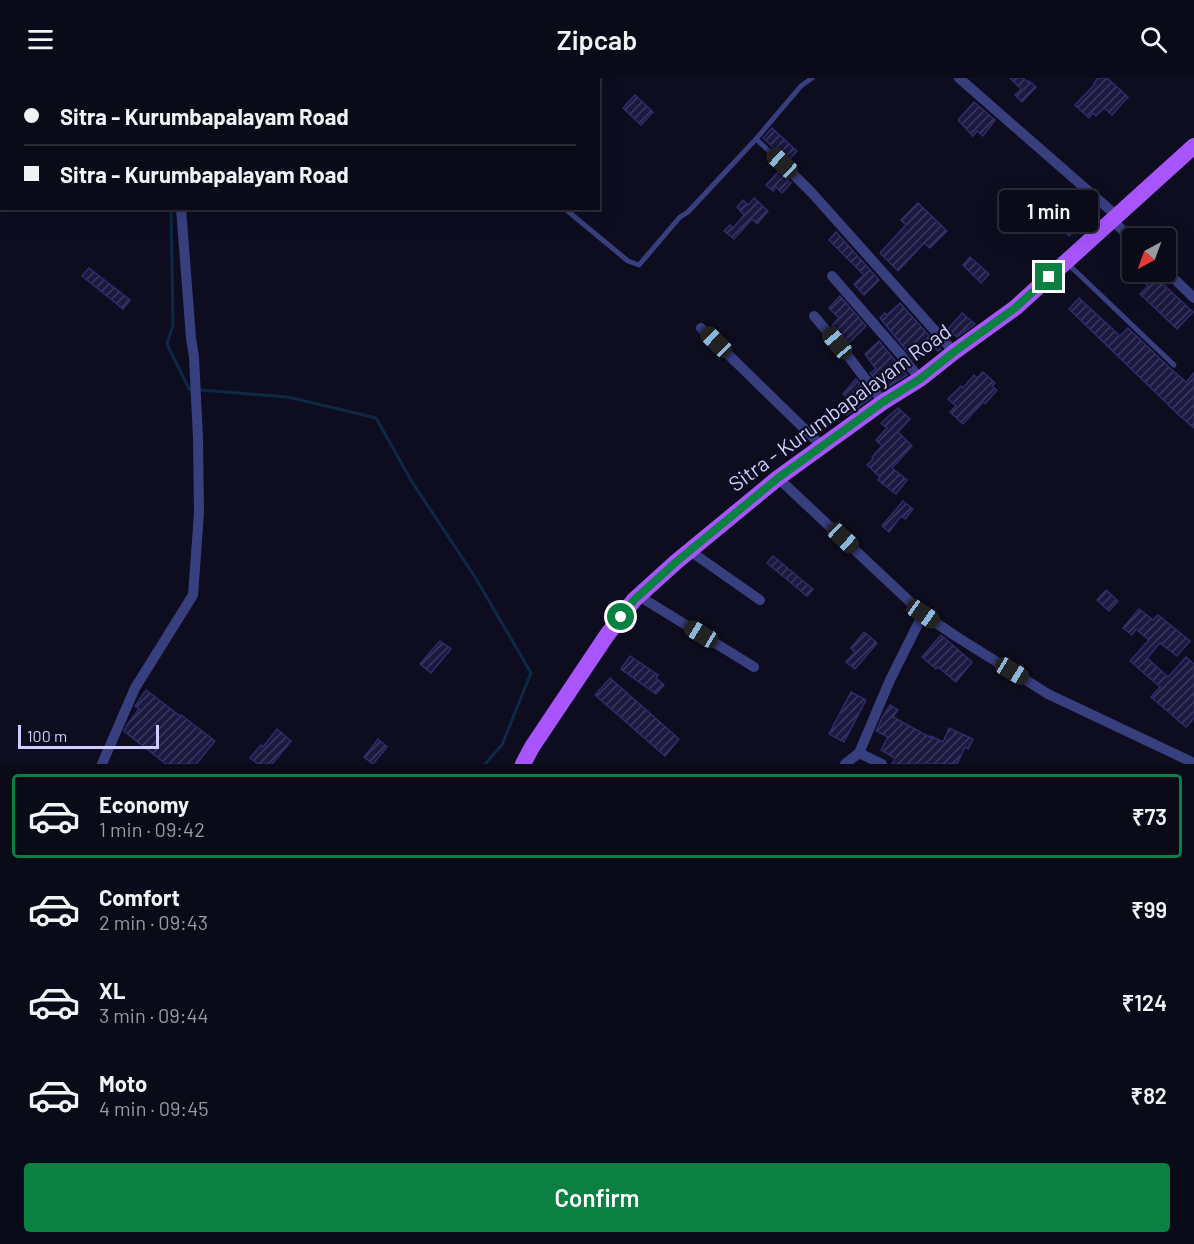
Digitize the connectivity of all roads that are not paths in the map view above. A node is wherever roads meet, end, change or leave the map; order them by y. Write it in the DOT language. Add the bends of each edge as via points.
graph roads {
  1 [pos="812,78"];
  2 [pos="959,78"];
  3 [pos="756,139"];
  4 [pos="1194,146"];
  5 [pos="782,163"];
  6 [pos="181,210"];
  7 [pos="566,210"];
  8 [pos="1115,218"];
  9 [pos="1123,228"];
  10 [pos="1066,262"];
  11 [pos="832,276"];
  12 [pos="1176,281"];
  13 [pos="1194,298"];
  14 [pos="814,316"];
  15 [pos="701,327"];
  16 [pos="954,352"];
  17 [pos="1174,365"];
  18 [pos="920,379"];
  19 [pos="883,402"];
  20 [pos="822,446"];
  21 [pos="778,478"];
  22 [pos="690,551"];
  23 [pos="639,596"];
  24 [pos="760,600"];
  25 [pos="923,614"];
  26 [pos="754,667"];
  27 [pos="859,753"];
  28 [pos="1194,763"];
  29 [pos="102,764"];
  30 [pos="523,764"];
  31 [pos="845,764"];
  32 [pos="882,764"];
  1 -- 3 [label="lane"];
  2 -- 8 [label="street"];
  3 -- 5 [label="lane"];
  3 -- 7 [label="lane" via="639,265 628,261"];
  4 -- 8 [label="main road, Sitra - Kurumbapalayam Road"];
  5 -- 16 [label="street"];
  6 -- 29 [label="street" via="194,357 200,513 192,595 135,687"];
  8 -- 9 [label="street"];
  8 -- 10 [label="main road, Sitra - Kurumbapalayam Road"];
  10 -- 16 [label="main road, Sitra - Kurumbapalayam Road" via="1015,308"];
  10 -- 17 [label="lane"];
  11 -- 18 [label="street"];
  12 -- 13 [label="street"];
  14 -- 19 [label="street"];
  15 -- 20 [label="street"];
  16 -- 18 [label="main road, Sitra - Kurumbapalayam Road"];
  18 -- 19 [label="main road, Sitra - Kurumbapalayam Road"];
  19 -- 20 [label="main road, Sitra - Kurumbapalayam Road"];
  20 -- 21 [label="main road, Sitra - Kurumbapalayam Road"];
  21 -- 22 [label="main road, Sitra - Kurumbapalayam Road"];
  21 -- 25 [label="street"];
  22 -- 23 [label="main road, Sitra - Kurumbapalayam Road"];
  22 -- 24 [label="street"];
  23 -- 26 [label="street"];
  23 -- 30 [label="main road, Sitra - Kurumbapalayam Road" via="607,635"];
  25 -- 27 [label="street"];
  25 -- 28 [label="street" via="1048,694"];
  27 -- 31 [label="street"];
  27 -- 32 [label="street"];
}
